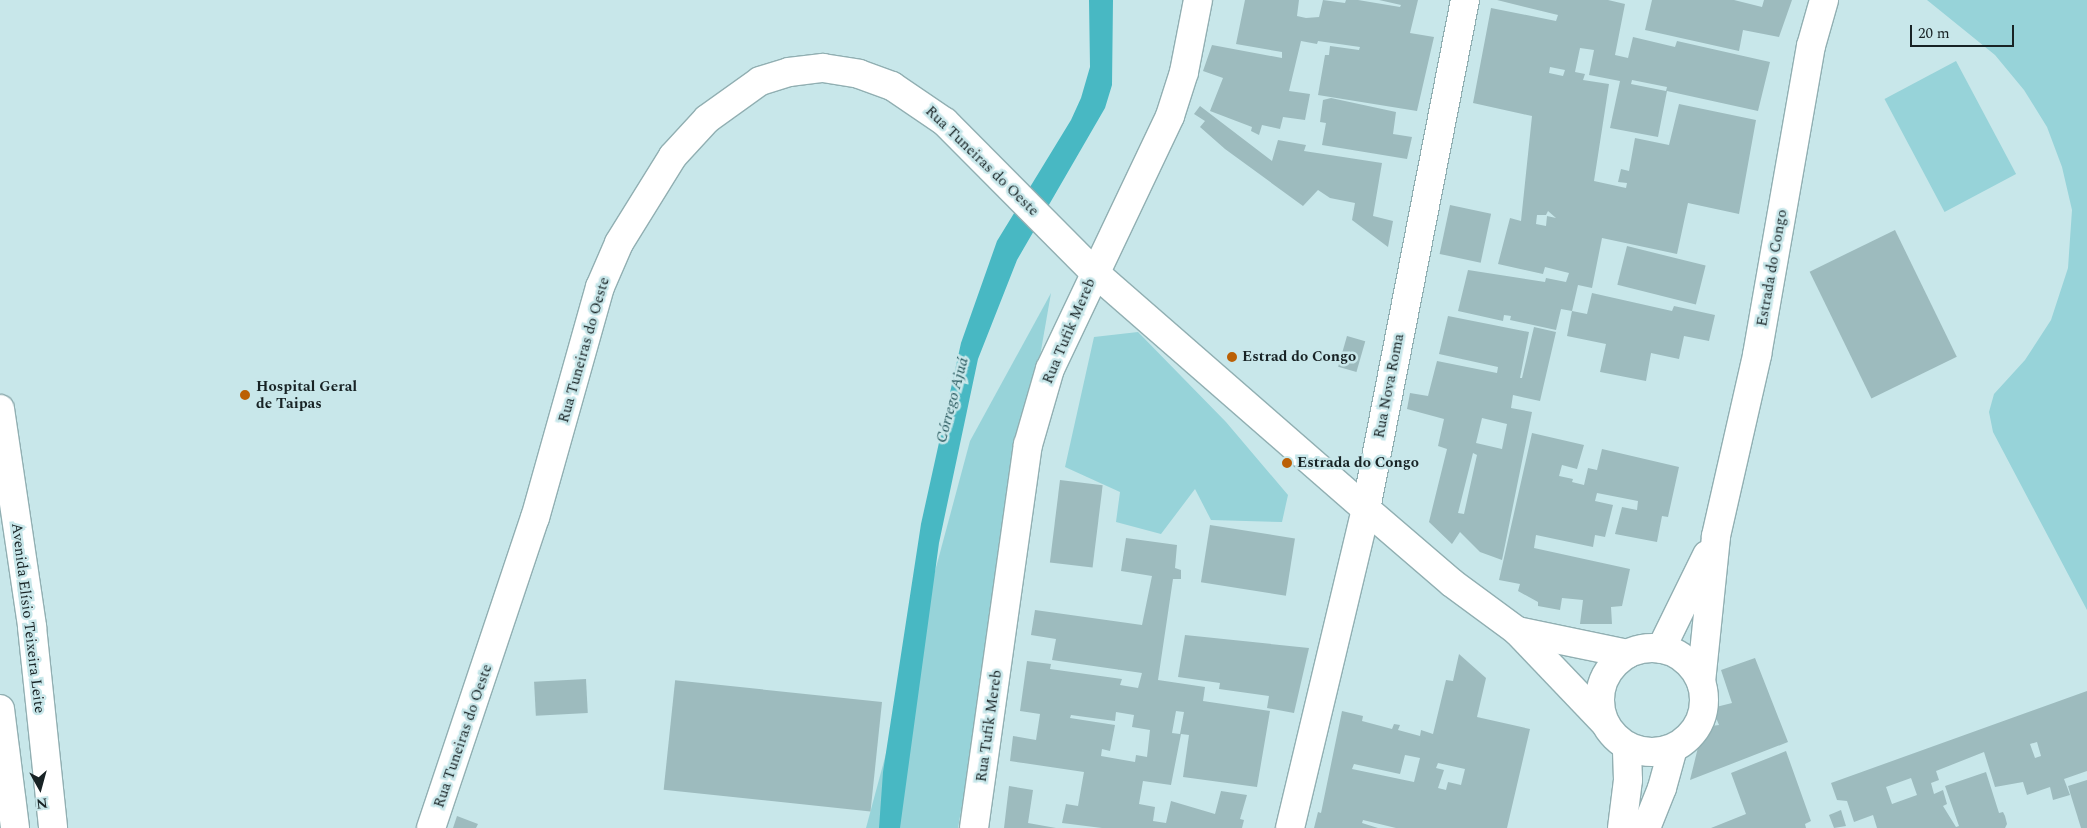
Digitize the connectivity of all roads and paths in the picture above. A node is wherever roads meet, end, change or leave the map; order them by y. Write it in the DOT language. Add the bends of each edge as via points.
graph roads {
  1 [pos="1198,0"];
  2 [pos="1465,0"];
  3 [pos="1824,0"];
  4 [pos="1094,272"];
  5 [pos="0,409"];
  6 [pos="1366,510"];
  7 [pos="1716,536"];
  8 [pos="1517,631"];
  9 [pos="1661,649"];
  10 [pos="1628,654"];
  11 [pos="1701,682"];
  12 [pos="0,709"];
  13 [pos="1604,722"];
  14 [pos="1627,746"];
  15 [pos="1673,748"];
  16 [pos="15,828"];
  17 [pos="52,828"];
  18 [pos="431,828"];
  19 [pos="974,828"];
  20 [pos="1290,828"];
  21 [pos="1622,828"];
  22 [pos="1646,828"];
  1 -- 4 [label="street, Rua Tufik Mereb" via="1184,72 1170,116"];
  2 -- 6 [label="street, Rua Nova Roma"];
  3 -- 7 [label="street, Estrada do Congo" via="1811,46 1757,355"];
  4 -- 6 [label="street"];
  4 -- 18 [label="street, Rua Tuneiras do Oeste" via="945,122 892,86 859,74 823,68 789,72 760,81 707,119 679,150 640,206 600,286 535,518"];
  4 -- 19 [label="street, Rua Tufik Mereb" via="1050,369 1028,445"];
  5 -- 17 [label="street, Avenida Elísio Teixeira Leite" via="32,627"];
  6 -- 8 [label="street" via="1452,583"];
  6 -- 20 [label="street, Rua Nova Roma"];
  7 -- 9 [label="street, Estrada do Congo"];
  7 -- 11 [label="street, Estrada do Congo"];
  8 -- 10 [label="street"];
  8 -- 13 [label="street"];
  9 -- 10 [label="street" via="1644,649"];
  9 -- 11 [label="street" via="1678,655 1691,666"];
  10 -- 13 [label="street" via="1605,676 1600,691"];
  11 -- 15 [label="street" via="1704,698 1702,715 1694,730"];
  12 -- 16 [label="street"];
  13 -- 14 [label="street"];
  14 -- 15 [label="street" via="1650,752"];
  14 -- 21 [label="street" via="1628,780"];
  15 -- 22 [label="street"];
}
